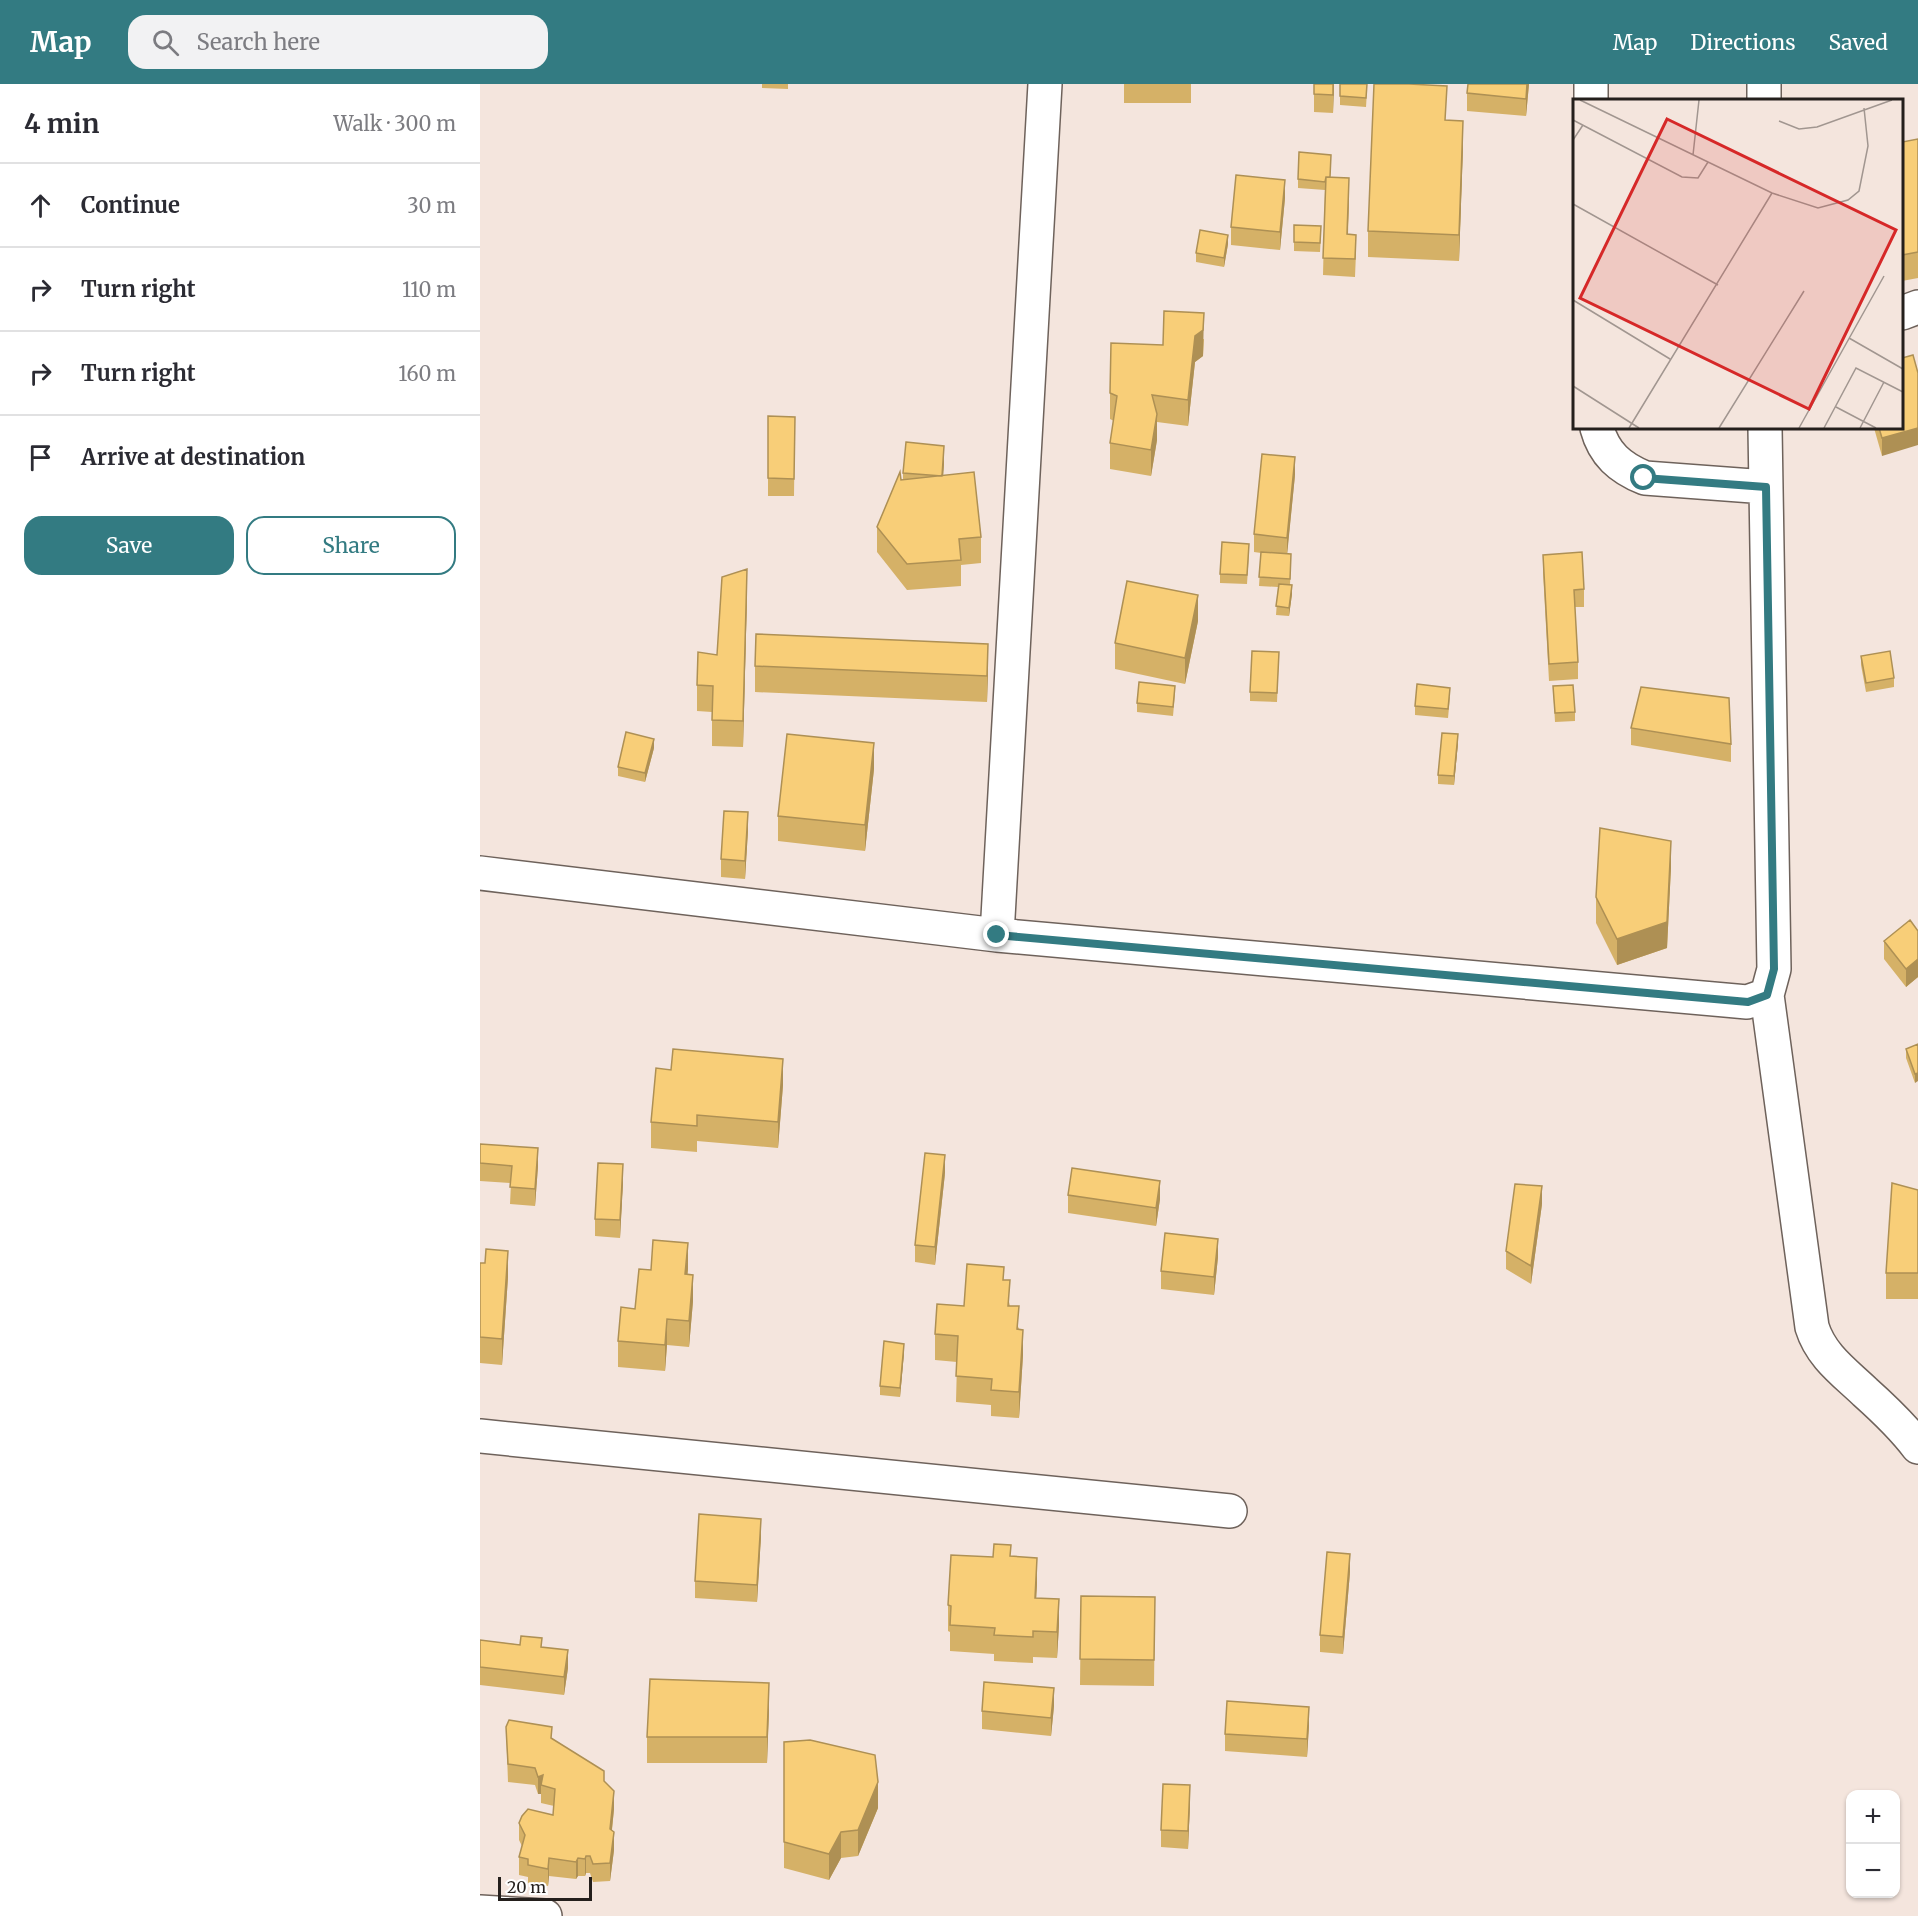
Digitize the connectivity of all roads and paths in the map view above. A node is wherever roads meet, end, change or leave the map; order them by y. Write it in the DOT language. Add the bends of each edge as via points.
graph roads {
  1 [pos="1045,84"];
  2 [pos="1918,307"];
  3 [pos="1903,313"];
  4 [pos="1597,429"];
  5 [pos="1765,429"];
  6 [pos="1766,487"];
  7 [pos="480,873"];
  8 [pos="997,935"];
  9 [pos="1767,995"];
  10 [pos="480,1436"];
  11 [pos="1918,1447"];
  12 [pos="1230,1511"];
  13 [pos="480,1912"];
  14 [pos="545,1916"];
  1 -- 8 [label="street"];
  2 -- 3 [label="street"];
  4 -- 6 [label="street" via="1615,461 1644,478"];
  5 -- 6 [label="street"];
  6 -- 9 [label="street" via="1774,969"];
  7 -- 8 [label="street"];
  8 -- 9 [label="street" via="1748,1002"];
  9 -- 11 [label="street" via="1816,1340 1826,1356 1879,1404"];
  10 -- 12 [label="street"];
  13 -- 14 [label="street"];
}
